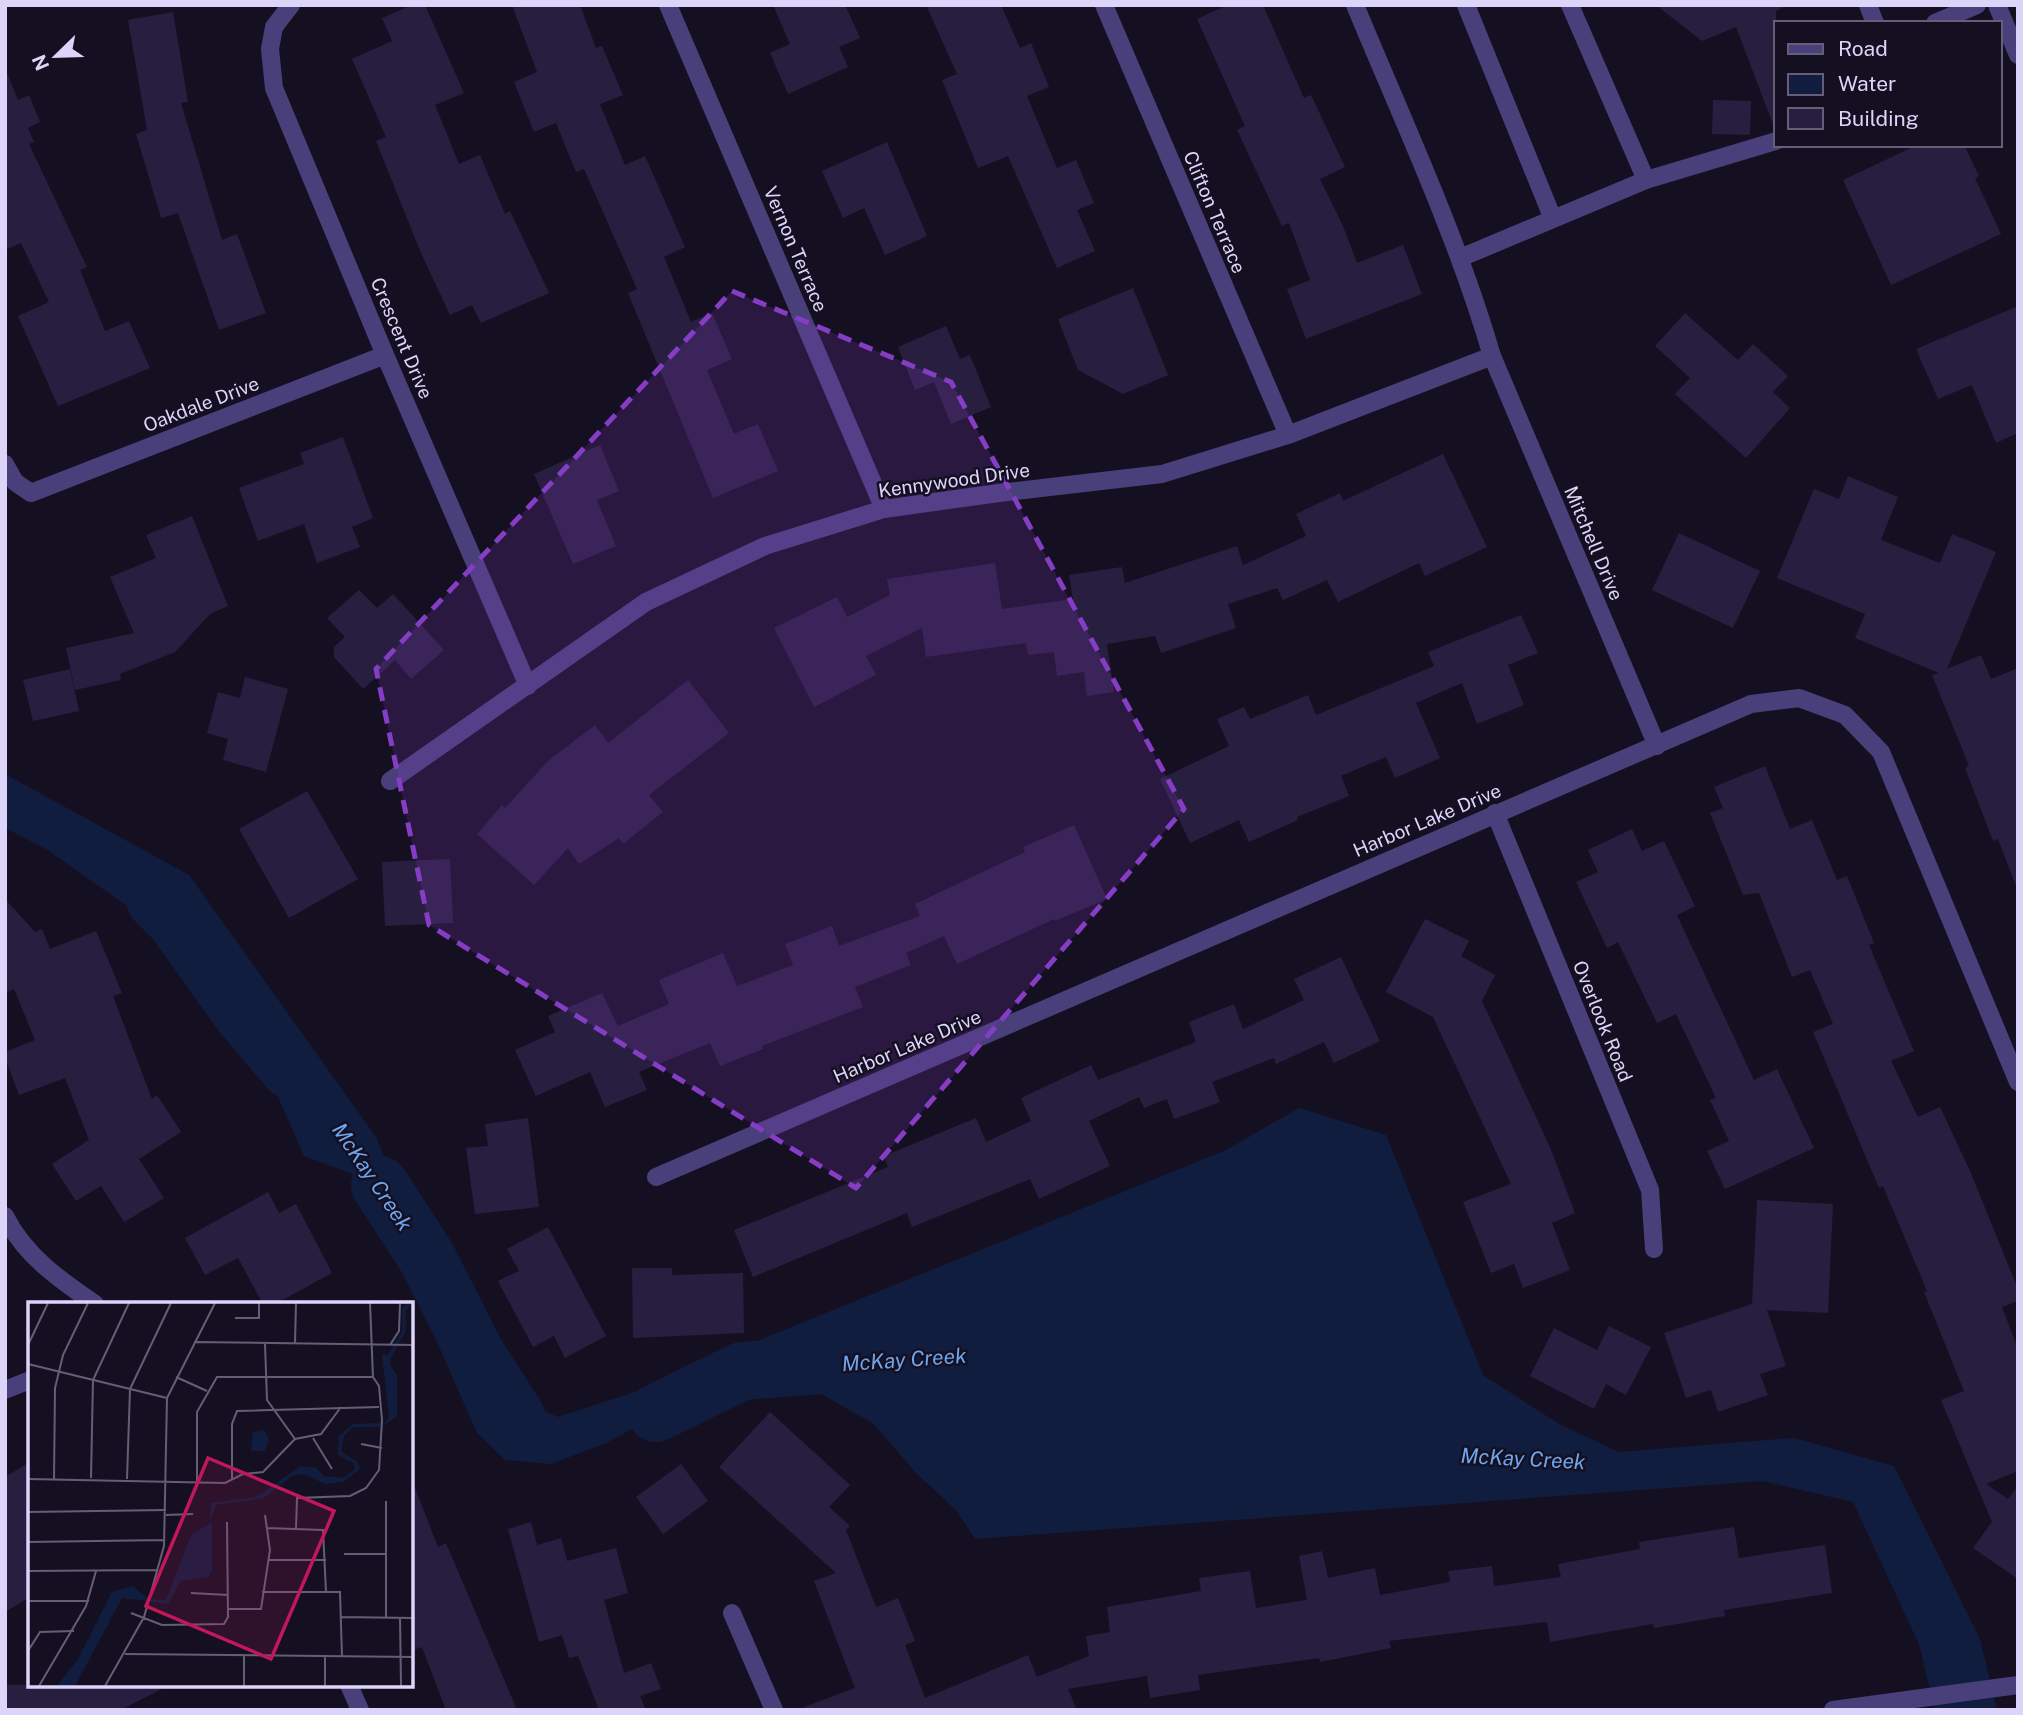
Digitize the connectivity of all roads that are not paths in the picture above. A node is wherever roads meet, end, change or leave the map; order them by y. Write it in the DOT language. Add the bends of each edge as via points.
graph roads {
  1 [pos="291,5"];
  2 [pos="668,5"];
  3 [pos="1104,5"];
  4 [pos="1355,5"];
  5 [pos="1466,5"];
  6 [pos="1570,5"];
  7 [pos="1977,5"];
  8 [pos="1997,5"];
  9 [pos="1941,21"];
  10 [pos="2018,55"];
  11 [pos="1774,142"];
  12 [pos="1646,180"];
  13 [pos="1553,219"];
  14 [pos="1460,258"];
  15 [pos="385,355"];
  16 [pos="1492,356"];
  17 [pos="1288,436"];
  18 [pos="5,464"];
  19 [pos="884,509"];
  20 [pos="528,686"];
  21 [pos="1657,746"];
  22 [pos="390,780"];
  23 [pos="1495,813"];
  24 [pos="2018,1082"];
  25 [pos="656,1177"];
  26 [pos="5,1216"];
  27 [pos="1654,1249"];
  28 [pos="92,1302"];
  29 [pos="28,1381"];
  30 [pos="5,1390"];
  31 [pos="732,1613"];
  32 [pos="2018,1685"];
  33 [pos="350,1687"];
  34 [pos="360,1710"];
  35 [pos="774,1710"];
  36 [pos="1833,1710"];
  1 -- 15 [label="street, Crescent Drive" via="274,27 270,49 274,88"];
  2 -- 19 [label="street, Vernon Terrace"];
  3 -- 17 [label="street, Clifton Terrace"];
  4 -- 14 [label="street, Mitchell Drive"];
  5 -- 13 [label="street"];
  6 -- 12 [label="street"];
  7 -- 9 [label="street"];
  8 -- 10 [label="street"];
  11 -- 12 [label="street"];
  12 -- 13 [label="street"];
  13 -- 14 [label="street"];
  14 -- 16 [label="street, Mitchell Drive"];
  15 -- 18 [label="street, Oakdale Drive" via="31,493 15,482"];
  15 -- 20 [label="street, Crescent Drive"];
  16 -- 17 [label="street, Kennywood Drive"];
  16 -- 21 [label="street, Mitchell Drive"];
  17 -- 19 [label="street, Kennywood Drive" via="1162,474"];
  19 -- 20 [label="street, Kennywood Drive" via="765,546 646,602"];
  20 -- 22 [label="street, Kennywood Drive"];
  21 -- 23 [label="street, Harbor Lake Drive"];
  21 -- 24 [label="street, Harbor Lake Drive" via="1751,704 1799,698 1844,715 1881,752"];
  23 -- 25 [label="street, Harbor Lake Drive"];
  23 -- 27 [label="street, Overlook Road" via="1650,1190"];
  26 -- 28 [label="street" via="13,1234 54,1276"];
  29 -- 30 [label="street"];
  31 -- 35 [label="street"];
  32 -- 36 [label="street"];
  33 -- 34 [label="street"];
}
